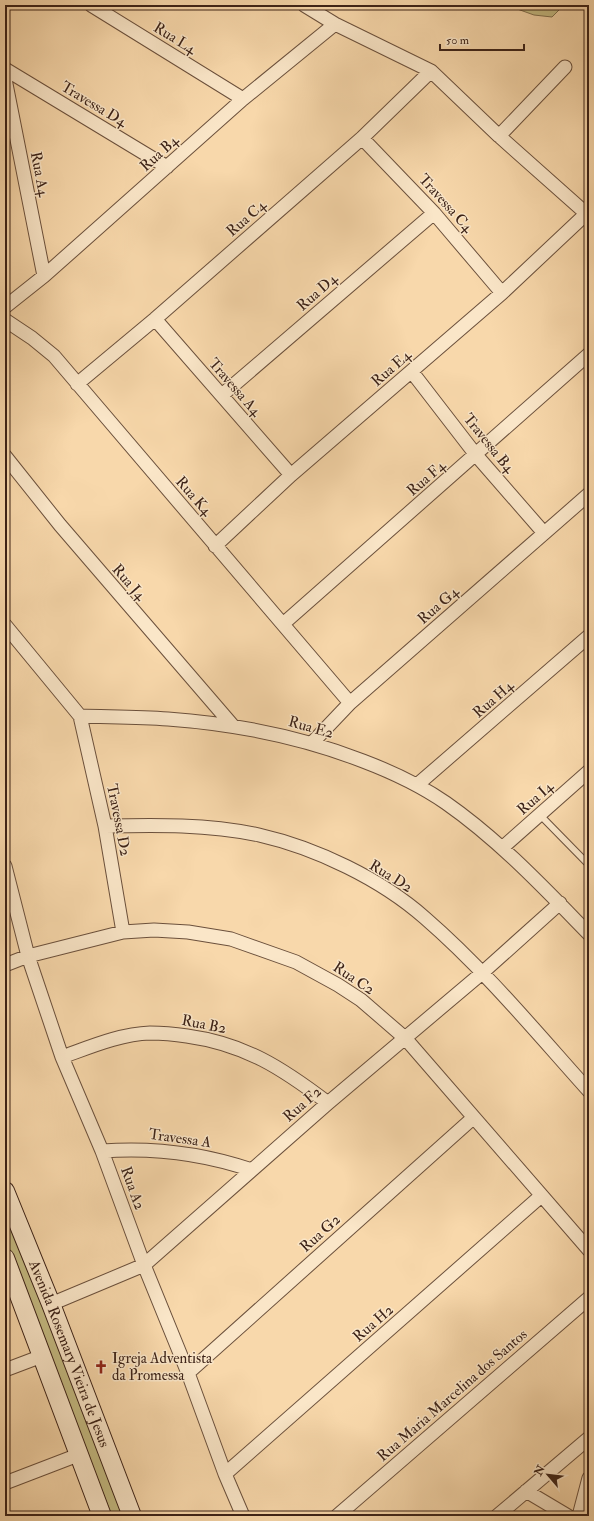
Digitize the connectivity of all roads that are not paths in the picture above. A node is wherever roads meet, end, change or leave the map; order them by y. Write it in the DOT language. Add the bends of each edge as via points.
graph roads {
  1 [pos="91,5"];
  2 [pos="304,5"];
  3 [pos="334,24"];
  4 [pos="565,67"];
  5 [pos="5,69"];
  6 [pos="431,71"];
  7 [pos="5,79"];
  8 [pos="243,99"];
  9 [pos="499,136"];
  10 [pos="362,138"];
  11 [pos="167,167"];
  12 [pos="434,213"];
  13 [pos="588,215"];
  14 [pos="44,276"];
  15 [pos="502,293"];
  16 [pos="5,307"];
  17 [pos="155,319"];
  18 [pos="5,320"];
  19 [pos="589,354"];
  20 [pos="412,372"];
  21 [pos="77,384"];
  22 [pos="222,395"];
  23 [pos="476,455"];
  24 [pos="5,456"];
  25 [pos="291,476"];
  26 [pos="589,494"];
  27 [pos="544,533"];
  28 [pos="215,546"];
  29 [pos="283,624"];
  30 [pos="5,625"];
  31 [pos="589,636"];
  32 [pos="350,704"];
  33 [pos="80,716"];
  34 [pos="233,726"];
  35 [pos="312,743"];
  36 [pos="587,776"];
  37 [pos="418,785"];
  38 [pos="540,814"];
  39 [pos="105,826"];
  40 [pos="502,848"];
  41 [pos="589,865"];
  42 [pos="5,866"];
  43 [pos="560,903"];
  44 [pos="124,932"];
  45 [pos="589,934"];
  46 [pos="28,956"];
  47 [pos="5,966"];
  48 [pos="482,972"];
  49 [pos="405,1038"];
  50 [pos="62,1057"];
  51 [pos="589,1091"];
  52 [pos="328,1103"];
  53 [pos="473,1118"];
  54 [pos="102,1151"];
  55 [pos="252,1170"];
  56 [pos="5,1191"];
  57 [pos="541,1196"];
  58 [pos="589,1250"];
  59 [pos="5,1258"];
  60 [pos="144,1265"];
  61 [pos="589,1298"];
  62 [pos="51,1304"];
  63 [pos="42,1356"];
  64 [pos="5,1370"];
  65 [pos="188,1373"];
  66 [pos="589,1438"];
  67 [pos="78,1455"];
  68 [pos="226,1474"];
  69 [pos="589,1478"];
  70 [pos="5,1483"];
  71 [pos="526,1491"];
  72 [pos="102,1516"];
  73 [pos="132,1516"];
  74 [pos="243,1516"];
  75 [pos="336,1516"];
  76 [pos="497,1516"];
  77 [pos="568,1516"];
  78 [pos="579,1516"];
  1 -- 8 [label="street, Rua L4"];
  2 -- 3 [label="street"];
  3 -- 6 [label="street"];
  3 -- 8 [label="street, Rua B4"];
  4 -- 9 [label="street"];
  5 -- 11 [label="street, Travessa D4"];
  6 -- 9 [label="street"];
  6 -- 10 [label="street, Rua C4"];
  7 -- 14 [label="street, Rua A4"];
  8 -- 11 [label="street, Rua B4"];
  9 -- 13 [label="street"];
  10 -- 12 [label="street, Travessa C4"];
  10 -- 17 [label="street, Rua C4"];
  11 -- 14 [label="street, Rua B4"];
  12 -- 15 [label="street, Travessa C4"];
  12 -- 22 [label="street, Rua D4"];
  13 -- 15 [label="street, Rua E4"];
  14 -- 16 [label="street, Rua B4"];
  15 -- 20 [label="street, Rua E4"];
  17 -- 21 [label="street, Rua C4"];
  17 -- 22 [label="street, Travessa A4"];
  18 -- 21 [label="street, Rua K4" via="54,356"];
  19 -- 23 [label="street, Rua F4"];
  20 -- 23 [label="street, Travessa B4"];
  20 -- 25 [label="street, Rua E4"];
  21 -- 28 [label="street, Rua K4"];
  22 -- 25 [label="street, Travessa A4"];
  23 -- 27 [label="street, Travessa B4"];
  23 -- 29 [label="street, Rua F4"];
  24 -- 34 [label="street, Rua J4" via="60,525"];
  25 -- 28 [label="street, Rua E4"];
  26 -- 27 [label="street, Rua G4"];
  27 -- 32 [label="street, Rua G4"];
  28 -- 29 [label="street, Rua K4"];
  29 -- 32 [label="street, Rua K4"];
  30 -- 33 [label="street"];
  31 -- 37 [label="street, Rua H4"];
  32 -- 35 [label="street, Rua G4"];
  33 -- 34 [label="street, Rua E2" via="168,719"];
  33 -- 39 [label="street, Travessa D2"];
  34 -- 35 [label="street, Rua E2"];
  35 -- 37 [label="street, Rua E2"];
  36 -- 38 [label="street, Rua I4"];
  37 -- 40 [label="street, Rua E2" via="462,814"];
  38 -- 40 [label="street, Rua I4"];
  38 -- 41 [label="lane"];
  39 -- 44 [label="street, Travessa D2"];
  39 -- 48 [label="street, Rua D2" via="193,826 232,831 258,835 322,856 352,870 399,898 424,917"];
  40 -- 43 [label="street, Rua E2"];
  42 -- 46 [label="street, Rua A2"];
  43 -- 45 [label="street, Rua E2"];
  43 -- 48 [label="street, Rua F2"];
  44 -- 46 [label="street, Rua C2"];
  44 -- 49 [label="street, Rua C2" via="171,930 206,934 231,939 296,962 361,1000"];
  46 -- 47 [label="street, Rua C2"];
  46 -- 50 [label="street, Rua A2"];
  48 -- 49 [label="street, Rua F2"];
  48 -- 51 [label="street, Rua D2"];
  49 -- 52 [label="street, Rua F2"];
  49 -- 53 [label="street, Rua C2"];
  50 -- 52 [label="street, Rua B2" via="118,1038 149,1033 197,1038 230,1046 258,1057"];
  50 -- 54 [label="street, Rua A2"];
  52 -- 55 [label="street, Rua F2"];
  53 -- 57 [label="street, Rua C2"];
  53 -- 65 [label="street, Rua G2"];
  54 -- 55 [label="street, Travessa A" via="138,1149 181,1152"];
  54 -- 60 [label="street, Rua A2"];
  55 -- 60 [label="street, Rua F2"];
  56 -- 62 [label="street, Avenida Rosemary Vieira de Jesus"];
  57 -- 58 [label="street, Rua C2"];
  57 -- 68 [label="street, Rua H2"];
  59 -- 63 [label="street, Avenida Rosemary Vieira de Jesus"];
  60 -- 62 [label="street, Rua F2"];
  60 -- 65 [label="street, Rua A2"];
  61 -- 75 [label="street, Rua Maria Marcelina dos Santos"];
  62 -- 73 [label="street, Avenida Rosemary Vieira de Jesus"];
  63 -- 64 [label="street"];
  63 -- 67 [label="street, Avenida Rosemary Vieira de Jesus"];
  65 -- 68 [label="street, Rua A2"];
  66 -- 71 [label="street"];
  67 -- 70 [label="street"];
  67 -- 72 [label="street, Avenida Rosemary Vieira de Jesus"];
  68 -- 74 [label="street, Rua A2"];
  69 -- 78 [label="street"];
  71 -- 76 [label="street"];
  71 -- 77 [label="street"];
}
